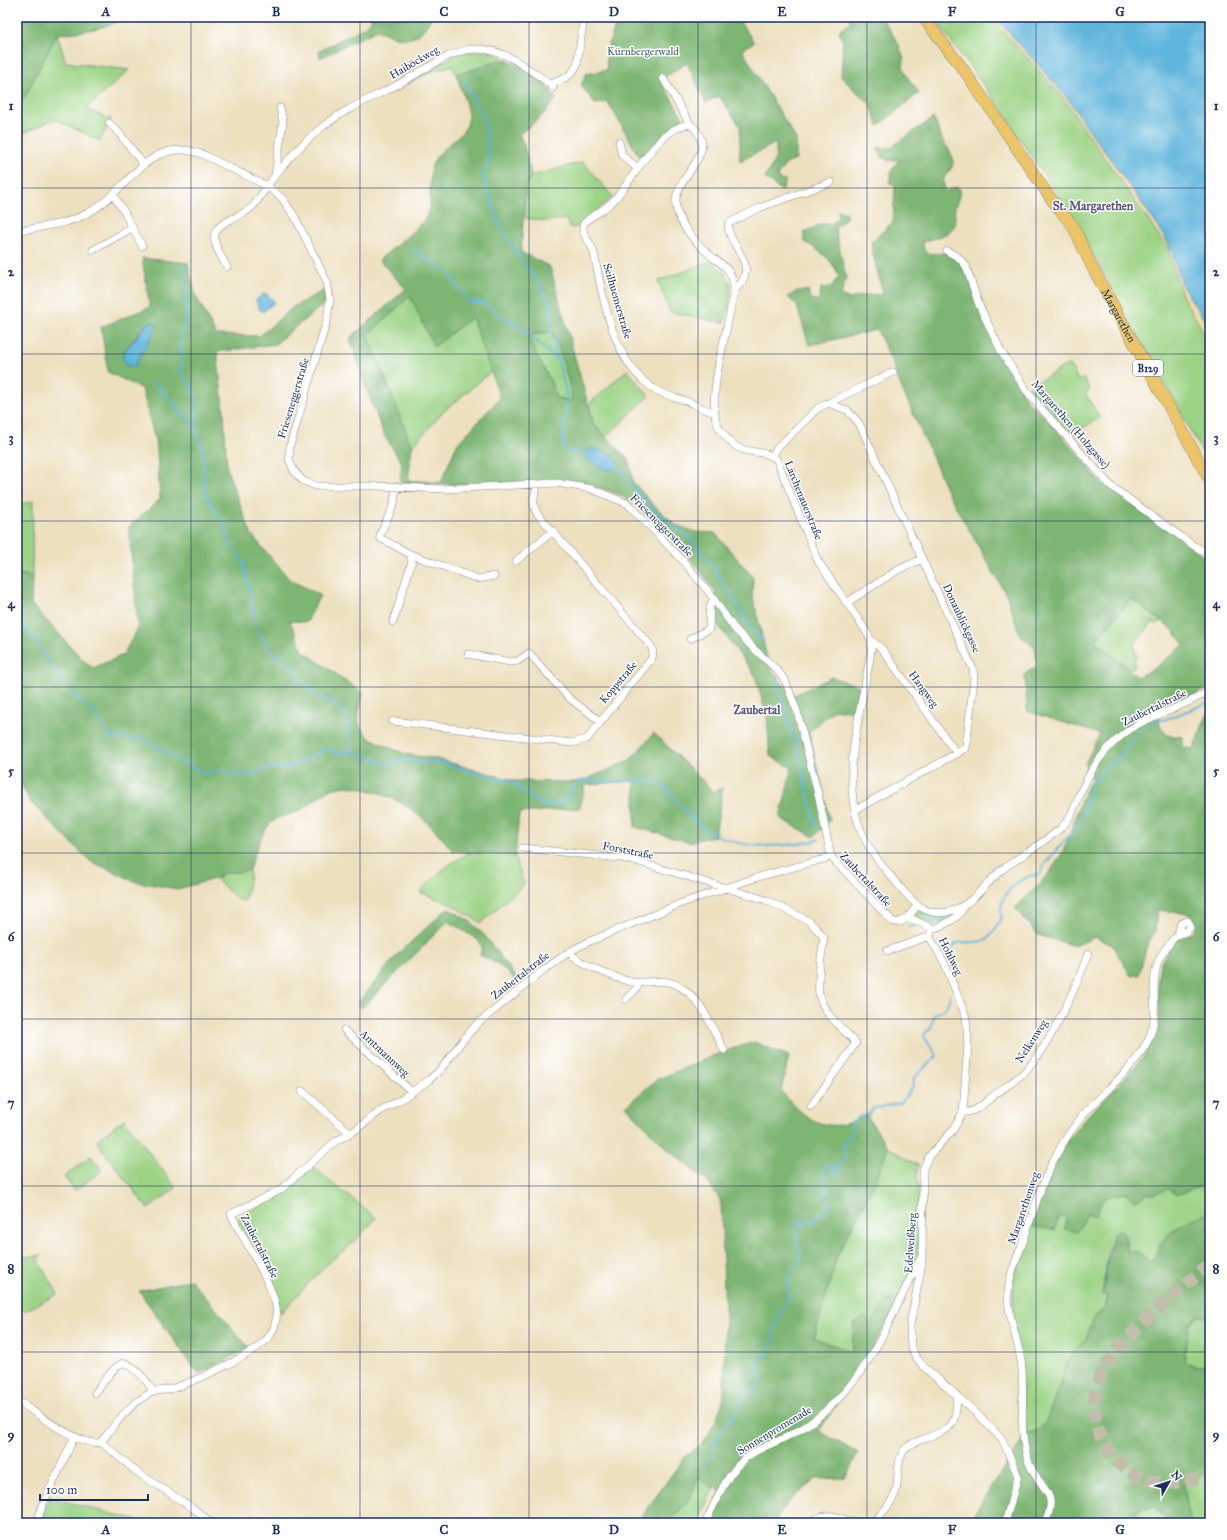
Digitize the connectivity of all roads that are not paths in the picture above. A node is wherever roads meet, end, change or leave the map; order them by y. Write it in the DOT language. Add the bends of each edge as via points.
graph roads {
  1 [pos="584,17"];
  2 [pos="923,17"];
  3 [pos="663,78"];
  4 [pos="280,108"];
  5 [pos="109,123"];
  6 [pos="690,124"];
  7 [pos="619,142"];
  8 [pos="144,165"];
  9 [pos="637,168"];
  10 [pos="275,176"];
  11 [pos="831,182"];
  12 [pos="267,186"];
  13 [pos="113,195"];
  14 [pos="132,228"];
  15 [pos="17,231"];
  16 [pos="142,246"];
  17 [pos="93,250"];
  18 [pos="947,251"];
  19 [pos="227,267"];
  20 [pos="734,290"];
  21 [pos="893,372"];
  22 [pos="828,404"];
  23 [pos="714,412"];
  24 [pos="772,456"];
  25 [pos="1210,481"];
  26 [pos="538,484"];
  27 [pos="396,486"];
  28 [pos="553,531"];
  29 [pos="410,554"];
  30 [pos="1210,554"];
  31 [pos="922,559"];
  32 [pos="516,561"];
  33 [pos="494,576"];
  34 [pos="714,600"];
  35 [pos="846,603"];
  36 [pos="393,622"];
  37 [pos="690,639"];
  38 [pos="871,640"];
  39 [pos="468,654"];
  40 [pos="1210,690"];
  41 [pos="393,721"];
  42 [pos="600,721"];
  43 [pos="957,754"];
  44 [pos="855,810"];
  45 [pos="522,848"];
  46 [pos="831,857"];
  47 [pos="727,888"];
  48 [pos="917,906"];
  49 [pos="963,906"];
  50 [pos="908,917"];
  51 [pos="930,932"];
  52 [pos="1178,933"];
  53 [pos="887,951"];
  54 [pos="569,952"];
  55 [pos="1088,954"];
  56 [pos="639,982"];
  57 [pos="953,985"];
  58 [pos="626,999"];
  59 [pos="344,1030"];
  60 [pos="724,1050"];
  61 [pos="302,1091"];
  62 [pos="412,1092"];
  63 [pos="811,1106"];
  64 [pos="963,1112"];
  65 [pos="350,1134"];
  66 [pos="921,1258"];
  67 [pos="152,1392"];
  68 [pos="95,1393"];
  69 [pos="957,1396"];
  70 [pos="17,1400"];
  71 [pos="74,1438"];
  72 [pos="101,1442"];
  73 [pos="37,1523"];
  74 [pos="212,1523"];
  75 [pos="705,1523"];
  76 [pos="811,1523"];
  77 [pos="854,1523"];
  78 [pos="872,1523"];
  79 [pos="1005,1523"];
  80 [pos="1045,1523"];
  1 -- 10 [label="street, Haiböckweg" via="577,65 570,76 552,86 514,59 498,52 478,48 454,53 346,111 321,128"];
  2 -- 25 [label="main road, Margarethen / B129" via="966,73 1051,199 1071,236 1086,255"];
  3 -- 6 [label="street"];
  4 -- 10 [label="street" via="283,122"];
  5 -- 8 [label="street"];
  6 -- 9 [label="street, Seilhuemerstraße" via="668,134"];
  6 -- 20 [label="street, Lärchenauerstraße" via="700,136 702,147 696,164 677,190 676,208 683,224 698,242 729,271"];
  7 -- 9 [label="street" via="621,152"];
  8 -- 12 [label="street, Frieseneggerstraße" via="166,151 188,149"];
  8 -- 13 [label="street, Frieseneggerstraße"];
  9 -- 23 [label="street, Seilhuemerstraße" via="611,203 587,219 582,227 582,232 593,250 614,335 634,371 647,384 662,394"];
  10 -- 12 [label="street, Haiböckweg"];
  11 -- 20 [label="street, Lärchenauerstraße" via="765,206 728,223 746,269"];
  12 -- 19 [label="street, Haiböckweg" via="251,209 224,224 215,234 215,242"];
  12 -- 27 [label="street, Frieseneggerstraße" via="282,198 296,217 324,276 330,300 322,340 290,446 289,459 292,468 303,481 316,486"];
  13 -- 14 [label="street"];
  13 -- 15 [label="street, Frieseneggerstraße" via="93,210 60,225"];
  14 -- 16 [label="street"];
  14 -- 17 [label="street"];
  18 -- 30 [label="street, Margarethen (Holzgasse)" via="966,266 979,306 1001,351 1040,408 1107,483 1194,546"];
  20 -- 23 [label="street, Lärchenauerstraße" via="718,371"];
  21 -- 22 [label="street"];
  22 -- 24 [label="street" via="811,414"];
  22 -- 31 [label="street, Donaublickgasse" via="847,410 856,418"];
  23 -- 24 [label="street, Lärchenauerstraße" via="720,428 734,445"];
  24 -- 35 [label="street, Lärchenauerstraße" via="781,467 818,561"];
  26 -- 27 [label="street, Frieseneggerstraße" via="442,489"];
  26 -- 28 [label="street, Koppstraße" via="533,494 534,508"];
  26 -- 34 [label="street, Frieseneggerstraße" via="580,486 626,502 684,562"];
  27 -- 29 [label="street" via="394,504 380,537"];
  28 -- 32 [label="street"];
  28 -- 42 [label="street, Koppstraße" via="636,627 653,652 648,663"];
  29 -- 33 [label="street" via="478,579"];
  29 -- 36 [label="street" via="412,561"];
  31 -- 35 [label="street" via="892,574"];
  31 -- 43 [label="street, Donaublickgasse" via="974,674 967,746"];
  34 -- 37 [label="street" via="710,606 709,629"];
  34 -- 46 [label="street, Frieseneggerstraße" via="737,631 779,672 789,690 819,798"];
  35 -- 38 [label="street, Lärchenauerstraße"];
  38 -- 43 [label="street, Hangweg" via="882,649"];
  38 -- 44 [label="street" via="852,768"];
  39 -- 42 [label="street" via="510,662 518,661 529,653 570,699"];
  40 -- 49 [label="street, Zaubertalstraße" via="1192,701 1145,721 1118,738 1086,781 1066,823 1003,869"];
  41 -- 42 [label="street, Koppstraße" via="572,743 587,739"];
  43 -- 44 [label="street, Donaublickgasse"];
  44 -- 48 [label="street" via="868,846 893,880"];
  45 -- 47 [label="street, Forststraße" via="627,859"];
  46 -- 47 [label="street, Zaubertalstraße"];
  46 -- 50 [label="street, Zaubertalstraße" via="892,921 899,922"];
  47 -- 54 [label="street, Zaubertalstraße" via="652,915"];
  47 -- 63 [label="street, Forststraße" via="784,908 809,921 824,937 819,993 831,1016 856,1043"];
  48 -- 49 [label="street, Zaubertalstraße" via="939,913"];
  48 -- 50 [label="street"];
  49 -- 51 [label="street, Hohlweg" via="962,911 953,919"];
  50 -- 51 [label="street, Hohlweg"];
  51 -- 53 [label="street, Hohlweg"];
  51 -- 57 [label="street, Hohlweg"];
  52 -- 80 [label="street, Margarethenweg" via="1168,944 1156,967 1155,1016 1150,1036 1137,1057 1081,1118 1060,1148 1041,1184 1010,1280 1008,1302 1022,1368 1023,1437 1029,1464 1045,1488 1050,1501 1050,1512"];
  54 -- 56 [label="street" via="586,965 631,982"];
  54 -- 62 [label="street, Zaubertalstraße" via="476,1025 441,1069"];
  55 -- 64 [label="street, Nelkenweg" via="1075,987 1029,1067 1015,1081 977,1108 967,1113"];
  56 -- 58 [label="street" via="637,988"];
  56 -- 60 [label="street" via="669,982 680,986 700,1006"];
  57 -- 64 [label="street, Edelweißberg" via="968,1027"];
  59 -- 62 [label="street, Amtmannweg"];
  61 -- 65 [label="street"];
  62 -- 65 [label="street, Zaubertalstraße" via="383,1109"];
  64 -- 66 [label="street, Edelweißberg" via="952,1130 929,1156 923,1169"];
  65 -- 67 [label="street, Zaubertalstraße" via="336,1141 280,1190 231,1214 275,1301 276,1320 266,1340 229,1364 176,1386"];
  66 -- 69 [label="street, Edelweißberg" via="910,1325 911,1347 924,1367"];
  66 -- 75 [label="street, Sonnenpromenade" via="881,1340 856,1378 831,1406 809,1424 753,1453 740,1463 726,1483"];
  67 -- 68 [label="street" via="150,1384 124,1363 117,1366"];
  67 -- 72 [label="street, Zaubertalstraße" via="130,1407"];
  69 -- 78 [label="street" via="956,1415 952,1425 912,1444 904,1451 894,1494"];
  69 -- 79 [label="street, Edelweißberg" via="998,1434 1017,1471 1018,1483"];
  70 -- 71 [label="street"];
  71 -- 72 [label="street" via="89,1443"];
  71 -- 73 [label="street" via="42,1506"];
  72 -- 74 [label="street" via="135,1471"];
  76 -- 77 [label="street" via="825,1515"];
}
